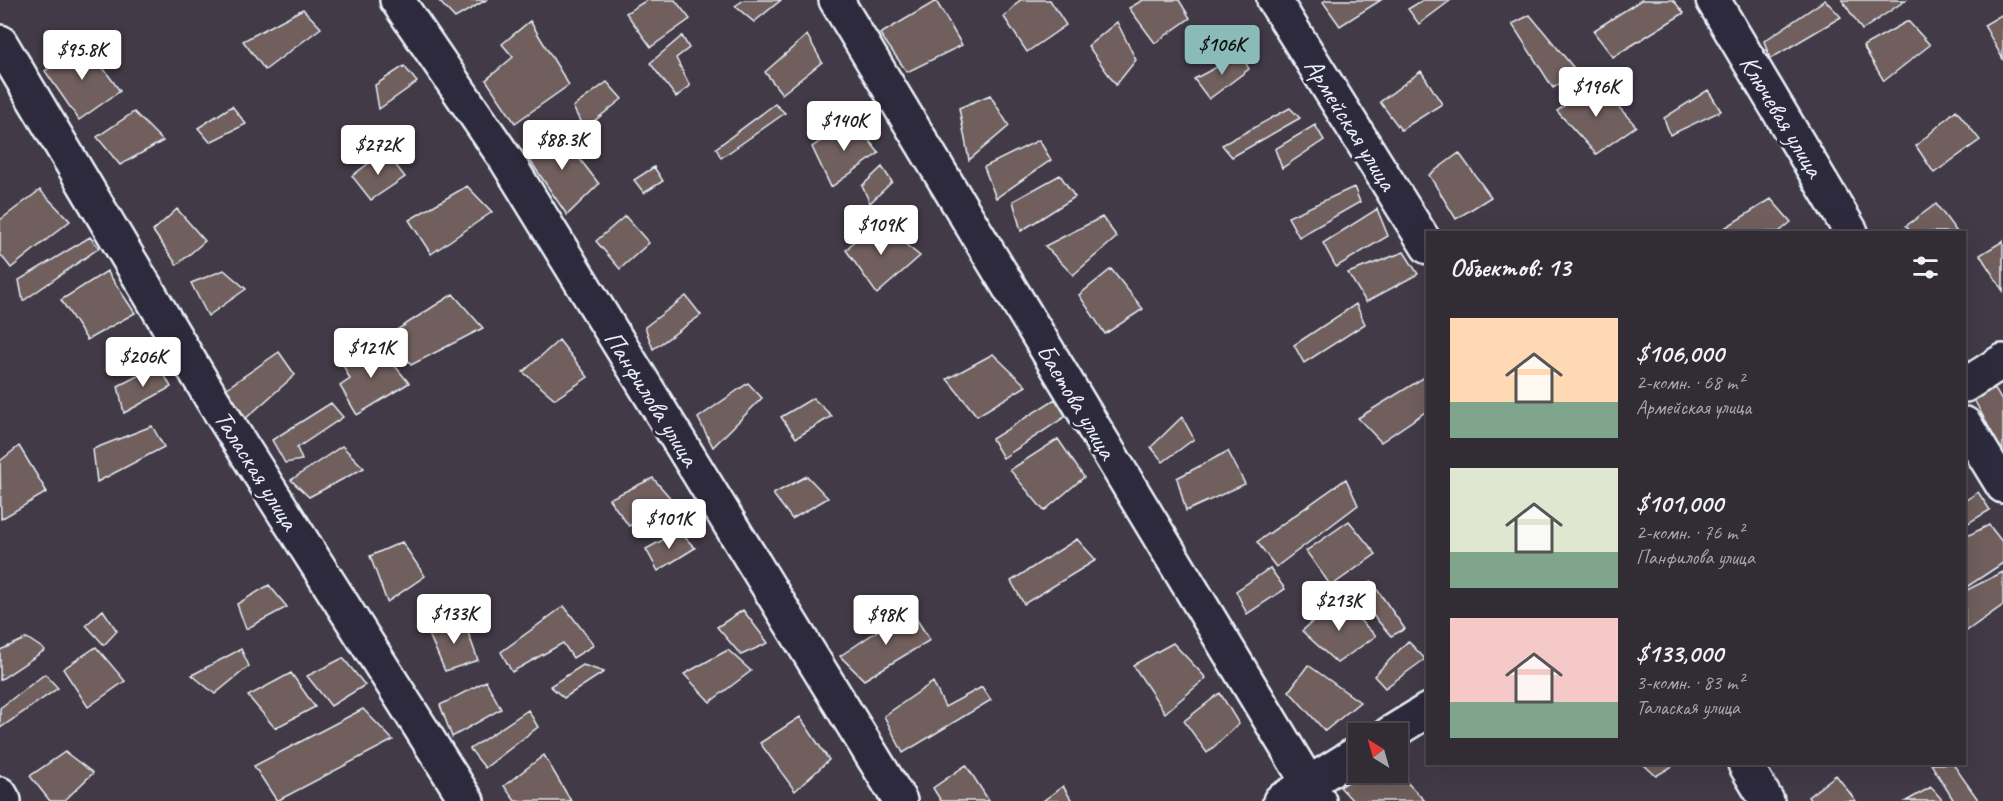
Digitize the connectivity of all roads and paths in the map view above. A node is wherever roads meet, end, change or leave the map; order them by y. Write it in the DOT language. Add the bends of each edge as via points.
graph roads {
  1 [pos="397,0"];
  2 [pos="836,0"];
  3 [pos="1274,0"];
  4 [pos="1713,0"];
  5 [pos="0,42"];
  6 [pos="1850,231"];
  7 [pos="1426,244"];
  8 [pos="2003,362"];
  9 [pos="1966,384"];
  10 [pos="1966,426"];
  11 [pos="2003,486"];
  12 [pos="1426,711"];
  13 [pos="1407,723"];
  14 [pos="1348,762"];
  15 [pos="1746,765"];
  16 [pos="1314,792"];
  17 [pos="0,794"];
  18 [pos="4,801"];
  19 [pos="467,801"];
  20 [pos="900,801"];
  21 [pos="1280,801"];
  22 [pos="1767,801"];
  1 -- 20 [label="street, Панфилова улица" via="507,161"];
  2 -- 16 [label="street, Баетова улица"];
  3 -- 7 [label="street, Армейская улица"];
  4 -- 6 [label="street, Ключевая улица"];
  5 -- 19 [label="street, Талаская улица" via="212,399"];
  8 -- 9 [label="street"];
  10 -- 11 [label="street"];
  12 -- 13 [label="street"];
  14 -- 16 [label="street"];
  15 -- 22 [label="street"];
  16 -- 21 [label="street"];
  17 -- 18 [label="street"];
}
